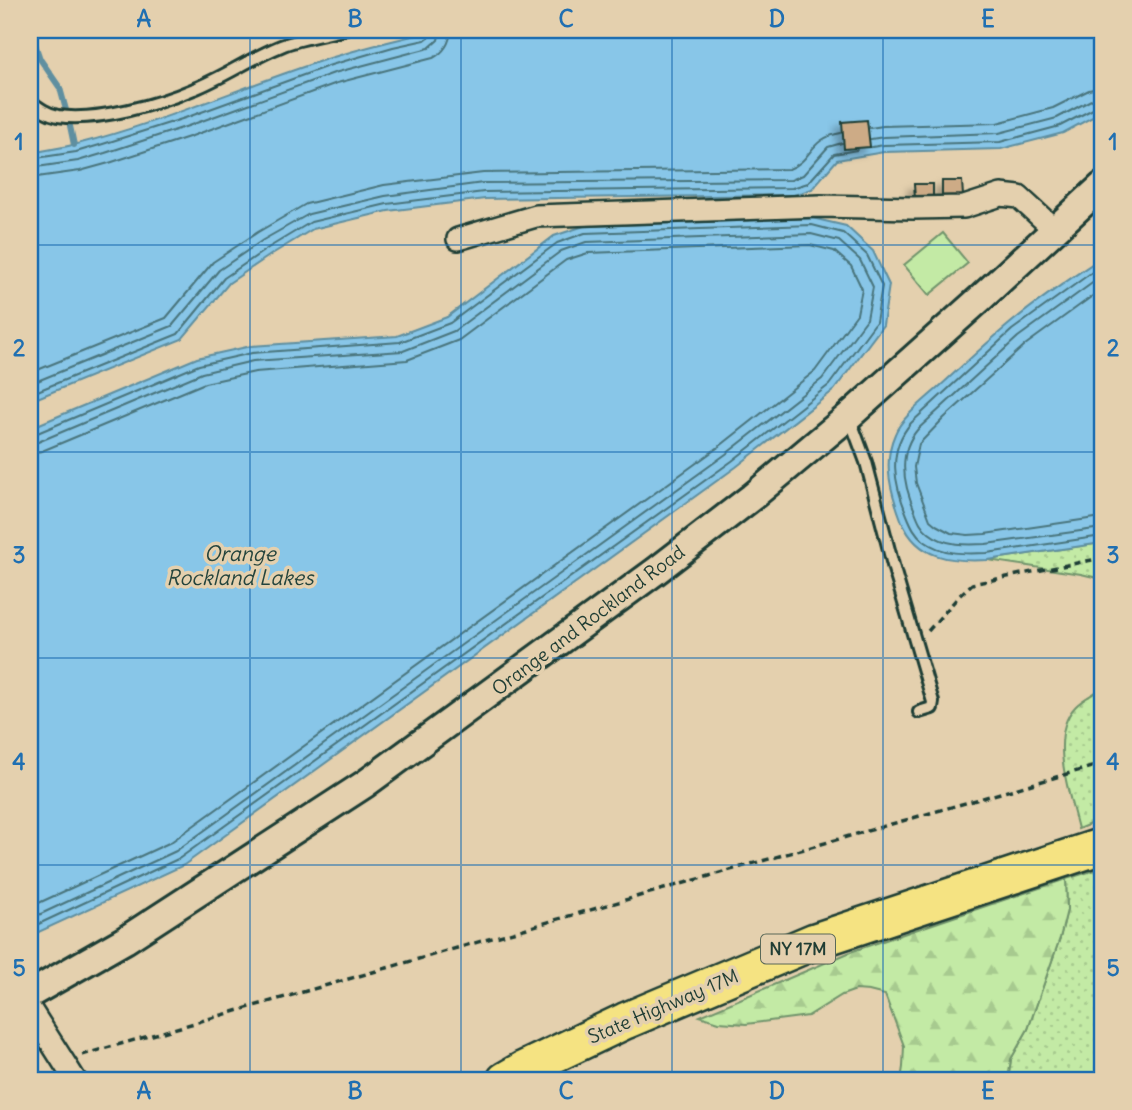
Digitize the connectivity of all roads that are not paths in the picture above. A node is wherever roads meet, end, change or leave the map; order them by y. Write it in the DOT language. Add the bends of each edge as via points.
graph roads {
  1 [pos="343,30"];
  2 [pos="30,101"];
  3 [pos="1102,186"];
  4 [pos="1055,230"];
  5 [pos="458,239"];
  6 [pos="849,416"];
  7 [pos="919,712"];
  8 [pos="1102,846"];
  9 [pos="30,994"];
  10 [pos="30,1009"];
  11 [pos="75,1080"];
  12 [pos="505,1080"];
  1 -- 2 [label="lane" via="282,45 194,89 120,112 59,116"];
  3 -- 4 [label="street, Orange and Rockland Road"];
  4 -- 5 [label="street" via="1019,197 1001,195 964,207 820,206 536,216"];
  4 -- 6 [label="street, Orange and Rockland Road"];
  6 -- 7 [label="lane" via="933,702 932,708"];
  6 -- 9 [label="street, Orange and Rockland Road" via="752,497 365,785 125,940"];
  8 -- 12 [label="main road, State Highway 17M / NY 17M" via="815,941 625,1021"];
  10 -- 11 [label="street"];
}
